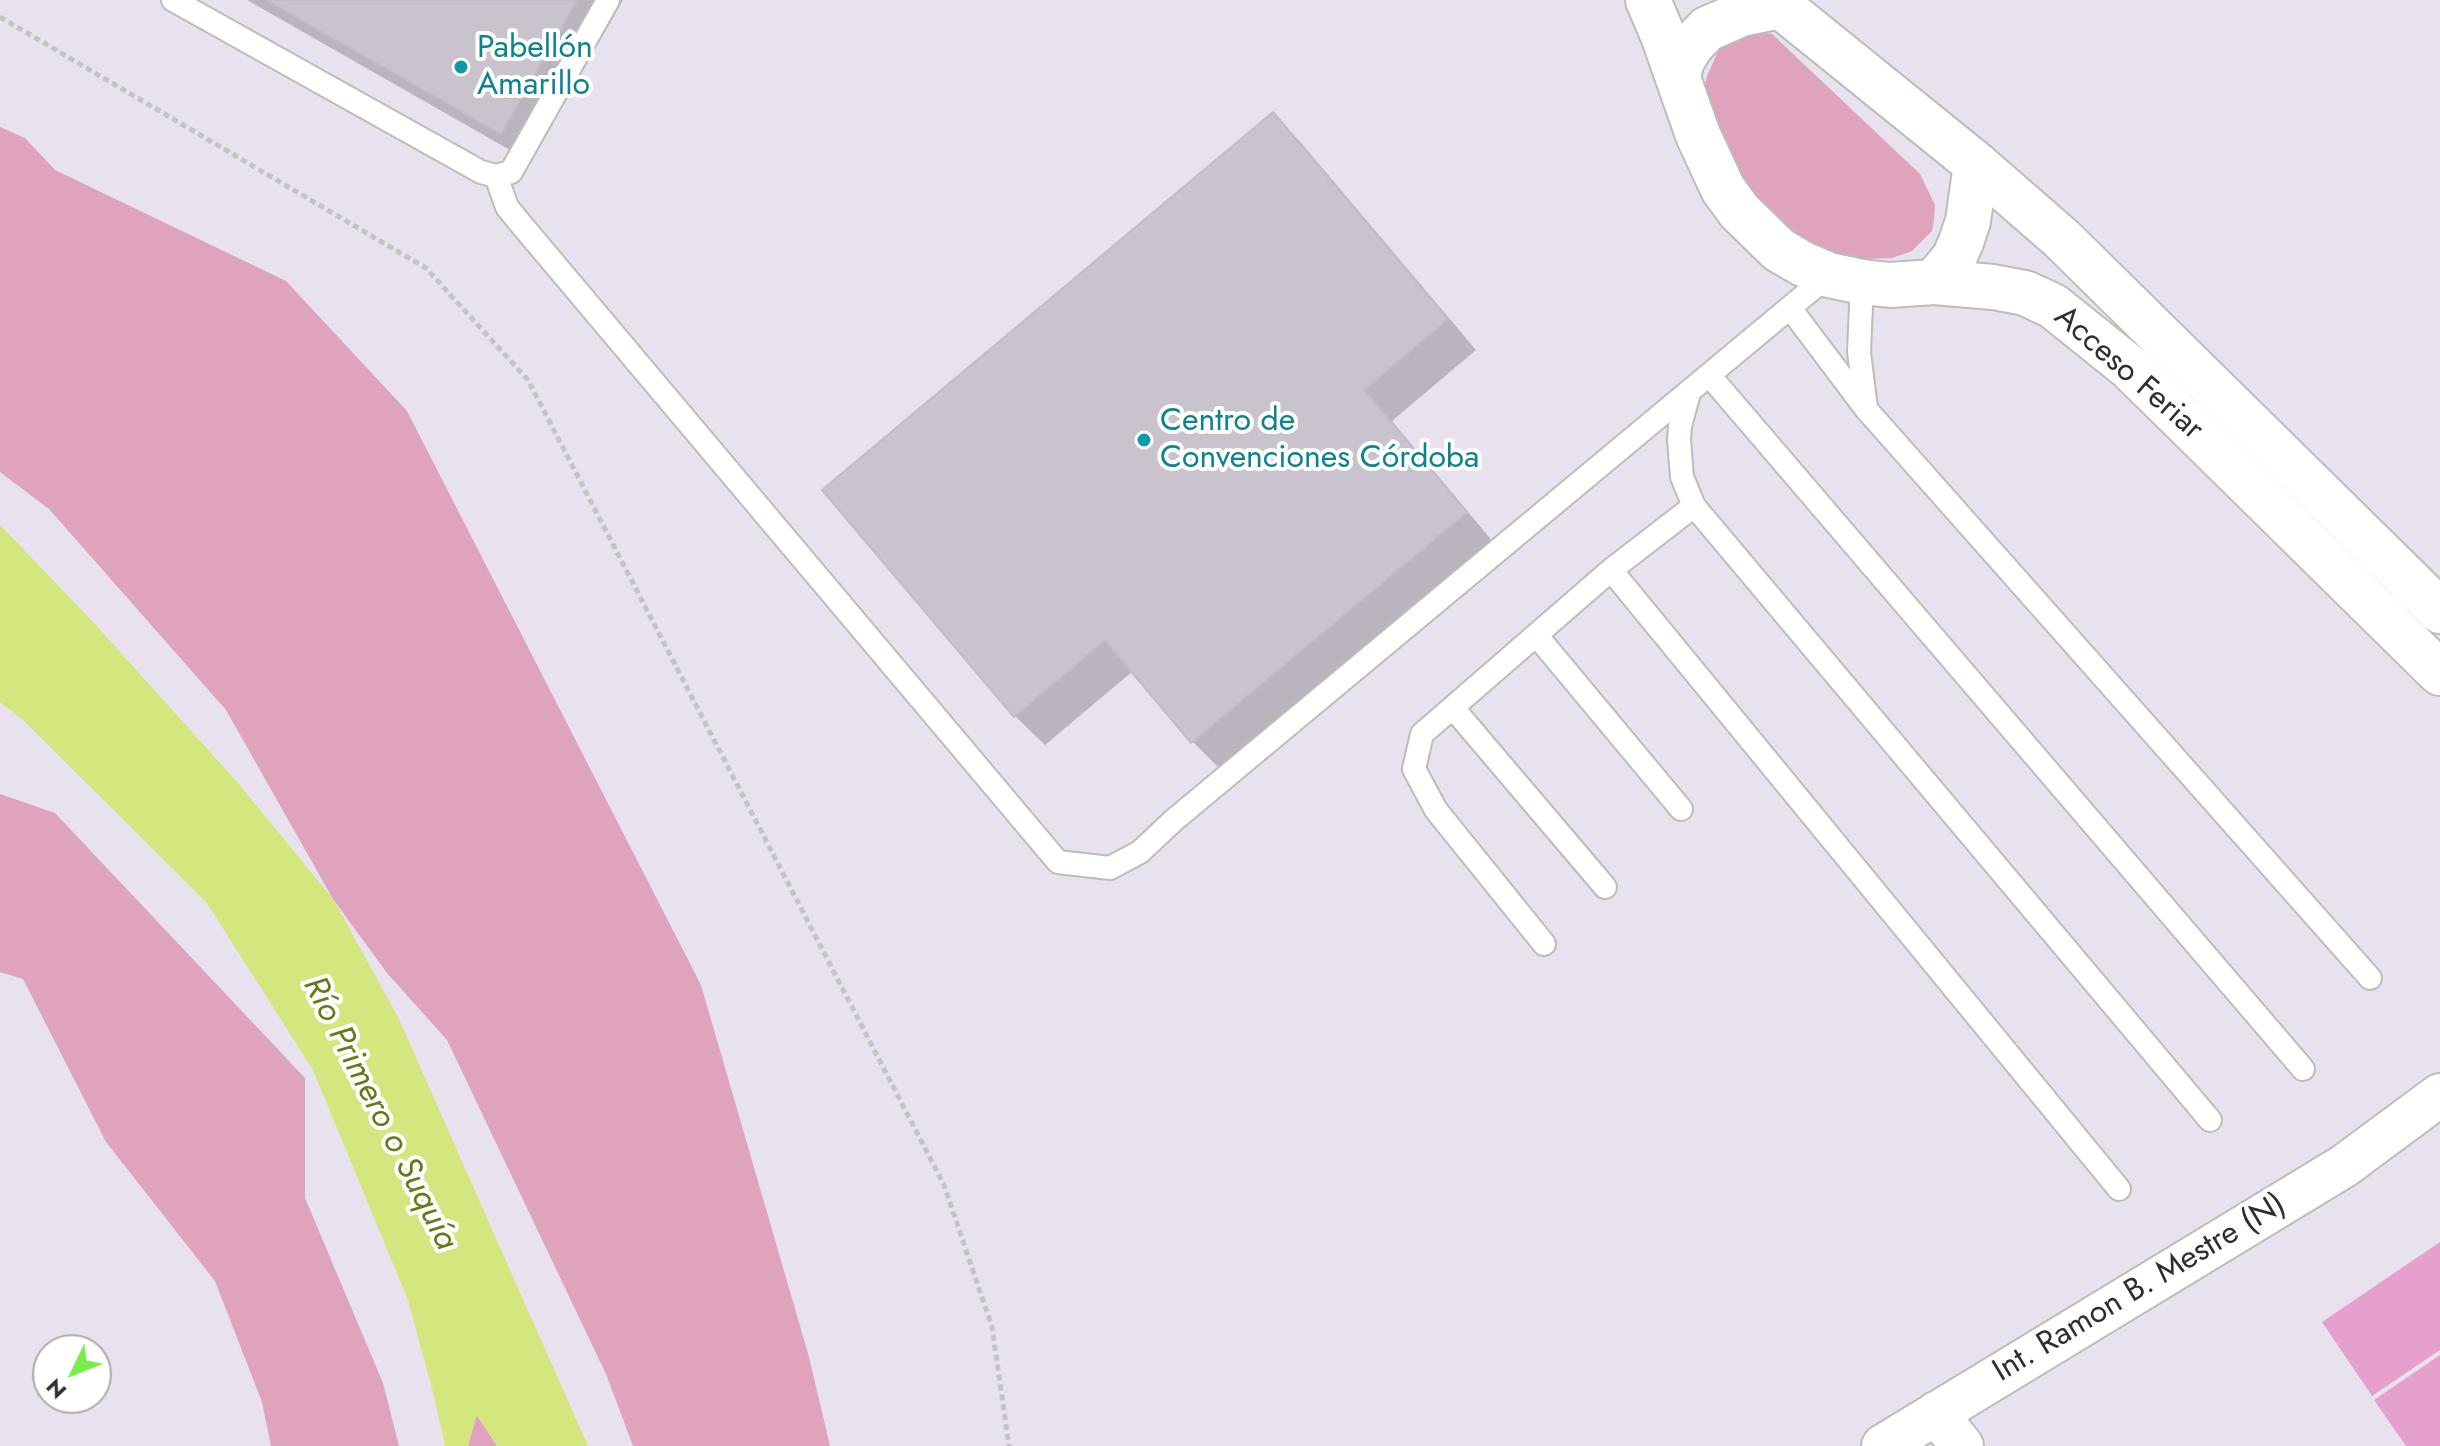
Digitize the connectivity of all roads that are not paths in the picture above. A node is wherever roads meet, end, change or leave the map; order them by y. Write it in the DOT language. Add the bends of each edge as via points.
graph roads {
  1 [pos="173,0"];
  2 [pos="608,0"];
  3 [pos="1648,0"];
  4 [pos="1777,3"];
  5 [pos="1678,78"];
  6 [pos="1976,164"];
  7 [pos="496,176"];
  8 [pos="1846,278"];
  9 [pos="1934,282"];
  10 [pos="1790,308"];
  11 [pos="1709,375"];
  12 [pos="1689,393"];
  13 [pos="1866,409"];
  14 [pos="1694,506"];
  15 [pos="1611,570"];
  16 [pos="2440,611"];
  17 [pos="1537,636"];
  18 [pos="2440,673"];
  19 [pos="1453,708"];
  20 [pos="1681,809"];
  21 [pos="1605,887"];
  22 [pos="1544,944"];
  23 [pos="2370,978"];
  24 [pos="2303,1069"];
  25 [pos="2440,1078"];
  26 [pos="2440,1095"];
  27 [pos="2210,1120"];
  28 [pos="2396,1129"];
  29 [pos="2119,1189"];
  30 [pos="1936,1413"];
  31 [pos="1883,1446"];
  32 [pos="1962,1446"];
  1 -- 7 [label="lane"];
  2 -- 7 [label="lane" via="511,172"];
  3 -- 5 [label="main road, Acceso Feriar"];
  4 -- 5 [label="main road" via="1707,29 1690,47"];
  4 -- 6 [label="main road, Acceso Feriar"];
  5 -- 8 [label="main road, Acceso Feriar" via="1710,164 1739,211 1779,250"];
  6 -- 9 [label="main road" via="1961,242"];
  6 -- 16 [label="main road, Acceso Feriar" via="2062,239"];
  7 -- 12 [label="lane" via="507,207 520,223 1058,862 1110,868 1140,852"];
  8 -- 9 [label="main road, Acceso Feriar" via="1890,285"];
  8 -- 10 [label="lane"];
  8 -- 13 [label="lane" via="1858,312"];
  9 -- 18 [label="main road, Acceso Feriar" via="2025,293 2053,306 2129,367"];
  10 -- 11 [label="lane"];
  10 -- 13 [label="lane"];
  11 -- 12 [label="lane"];
  11 -- 24 [label="lane"];
  12 -- 14 [label="lane" via="1679,440 1682,477"];
  13 -- 23 [label="lane"];
  14 -- 15 [label="lane"];
  14 -- 27 [label="lane"];
  15 -- 17 [label="lane"];
  15 -- 29 [label="lane"];
  17 -- 19 [label="lane"];
  17 -- 20 [label="lane"];
  19 -- 21 [label="lane"];
  19 -- 22 [label="lane" via="1422,734 1414,769 1436,810"];
  25 -- 28 [label="street, Int. Ramon B. Mestre (N)"];
  26 -- 28 [label="street, Int. Ramon B. Mestre (N)"];
  28 -- 30 [label="street, Int. Ramon B. Mestre (N)" via="2344,1166"];
  30 -- 31 [label="street, Int. Ramon B. Mestre (N)"];
  30 -- 32 [label="street"];
}
